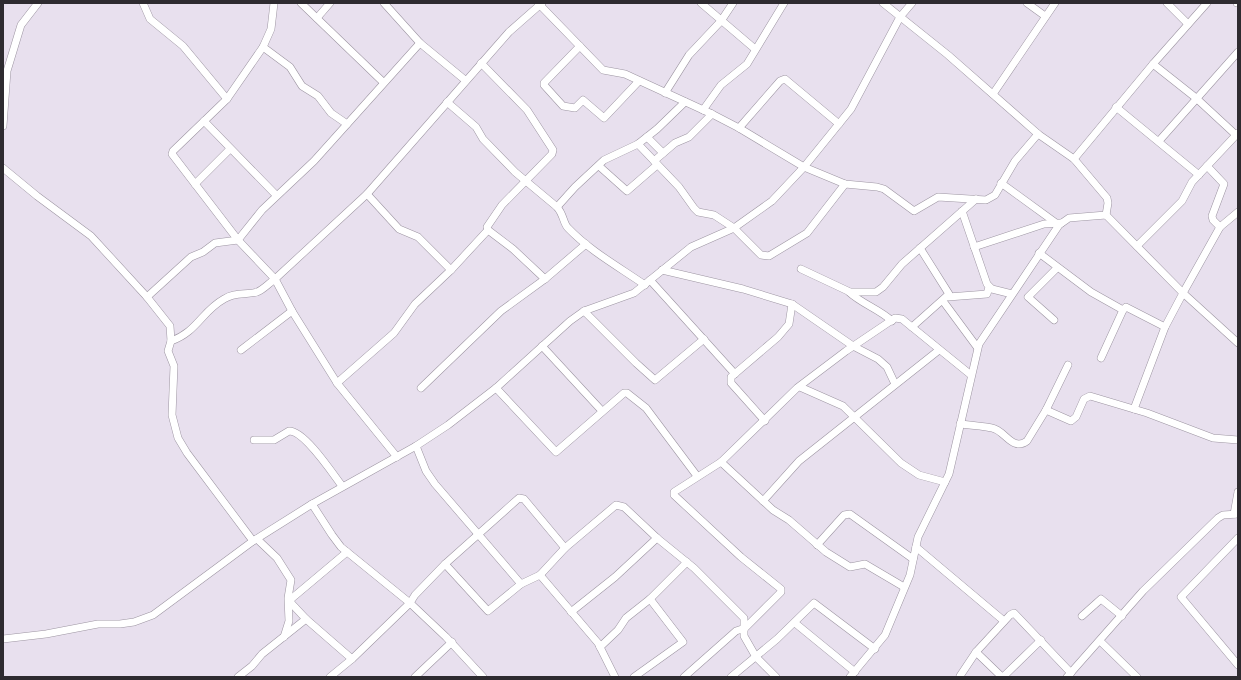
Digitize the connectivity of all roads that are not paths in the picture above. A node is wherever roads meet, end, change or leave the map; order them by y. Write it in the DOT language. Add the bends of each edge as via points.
graph roads {
  1 [pos="38,3"];
  2 [pos="143,3"];
  3 [pos="274,3"];
  4 [pos="301,3"];
  5 [pos="330,3"];
  6 [pos="384,3"];
  7 [pos="701,3"];
  8 [pos="733,3"];
  9 [pos="784,3"];
  10 [pos="883,3"];
  11 [pos="912,3"];
  12 [pos="1027,3"];
  13 [pos="1055,3"];
  14 [pos="1167,3"];
  15 [pos="1207,3"];
  16 [pos="540,4"];
  17 [pos="1045,16"];
  18 [pos="900,17"];
  19 [pos="317,18"];
  20 [pos="721,21"];
  21 [pos="1188,24"];
  22 [pos="420,43"];
  23 [pos="580,46"];
  24 [pos="263,47"];
  25 [pos="755,49"];
  26 [pos="1238,52"];
  27 [pos="481,63"];
  28 [pos="1153,64"];
  29 [pos="465,80"];
  30 [pos="639,81"];
  31 [pos="383,82"];
  32 [pos="665,93"];
  33 [pos="993,94"];
  34 [pos="1196,98"];
  35 [pos="227,99"];
  36 [pos="448,102"];
  37 [pos="685,102"];
  38 [pos="1116,107"];
  39 [pos="703,110"];
  40 [pos="712,114"];
  41 [pos="204,121"];
  42 [pos="347,124"];
  43 [pos="839,124"];
  44 [pos="3,126"];
  45 [pos="739,128"];
  46 [pos="1038,134"];
  47 [pos="1237,134"];
  48 [pos="647,137"];
  49 [pos="1159,141"];
  50 [pos="638,144"];
  51 [pos="230,149"];
  52 [pos="663,153"];
  53 [pos="1074,159"];
  54 [pos="656,163"];
  55 [pos="599,166"];
  56 [pos="1207,166"];
  57 [pos="804,167"];
  58 [pos="3,168"];
  59 [pos="1199,175"];
  60 [pos="525,180"];
  61 [pos="195,184"];
  62 [pos="845,184"];
  63 [pos="1001,184"];
  64 [pos="367,194"];
  65 [pos="276,195"];
  66 [pos="976,199"];
  67 [pos="557,207"];
  68 [pos="962,211"];
  69 [pos="1238,212"];
  70 [pos="1106,215"];
  71 [pos="1059,223"];
  72 [pos="734,228"];
  73 [pos="1220,228"];
  74 [pos="488,230"];
  75 [pos="238,240"];
  76 [pos="586,244"];
  77 [pos="1136,246"];
  78 [pos="974,247"];
  79 [pos="920,248"];
  80 [pos="1039,253"];
  81 [pos="1057,268"];
  82 [pos="801,269"];
  83 [pos="451,270"];
  84 [pos="662,270"];
  85 [pos="275,279"];
  86 [pos="545,279"];
  87 [pos="648,282"];
  88 [pos="989,287"];
  89 [pos="849,292"];
  90 [pos="1184,293"];
  91 [pos="1012,294"];
  92 [pos="147,297"];
  93 [pos="945,299"];
  94 [pos="792,304"];
  95 [pos="1123,310"];
  96 [pos="292,311"];
  97 [pos="584,311"];
  98 [pos="1054,320"];
  99 [pos="892,321"];
  100 [pos="912,327"];
  101 [pos="1166,327"];
  102 [pos="704,339"];
  103 [pos="171,341"];
  104 [pos="1238,343"];
  105 [pos="542,346"];
  106 [pos="853,346"];
  107 [pos="977,347"];
  108 [pos="241,350"];
  109 [pos="940,350"];
  110 [pos="1101,358"];
  111 [pos="1068,365"];
  112 [pos="735,374"];
  113 [pos="971,375"];
  114 [pos="338,383"];
  115 [pos="895,384"];
  116 [pos="800,387"];
  117 [pos="421,388"];
  118 [pos="496,388"];
  119 [pos="1134,409"];
  120 [pos="1046,410"];
  121 [pos="602,411"];
  122 [pos="854,418"];
  123 [pos="765,421"];
  124 [pos="960,424"];
  125 [pos="254,440"];
  126 [pos="1238,440"];
  127 [pos="416,446"];
  128 [pos="397,457"];
  129 [pos="721,462"];
  130 [pos="697,476"];
  131 [pos="945,482"];
  132 [pos="342,486"];
  133 [pos="1238,492"];
  134 [pos="763,501"];
  135 [pos="312,504"];
  136 [pos="1236,514"];
  137 [pos="478,536"];
  138 [pos="657,538"];
  139 [pos="1238,538"];
  140 [pos="255,540"];
  141 [pos="817,545"];
  142 [pos="916,547"];
  143 [pos="565,548"];
  144 [pos="347,552"];
  145 [pos="913,559"];
  146 [pos="687,562"];
  147 [pos="445,564"];
  148 [pos="540,575"];
  149 [pos="521,584"];
  150 [pos="904,587"];
  151 [pos="650,599"];
  152 [pos="410,603"];
  153 [pos="571,612"];
  154 [pos="1082,616"];
  155 [pos="1122,616"];
  156 [pos="306,619"];
  157 [pos="1004,621"];
  158 [pos="795,623"];
  159 [pos="745,628"];
  160 [pos="736,631"];
  161 [pos="744,636"];
  162 [pos="284,637"];
  163 [pos="3,639"];
  164 [pos="1041,640"];
  165 [pos="1100,641"];
  166 [pos="452,642"];
  167 [pos="600,647"];
  168 [pos="875,649"];
  169 [pos="976,652"];
  170 [pos="756,657"];
  171 [pos="352,659"];
  172 [pos="1238,665"];
  173 [pos="852,674"];
  174 [pos="1069,675"];
  175 [pos="960,676"];
  176 [pos="238,677"];
  177 [pos="330,677"];
  178 [pos="414,677"];
  179 [pos="483,677"];
  180 [pos="615,677"];
  181 [pos="634,677"];
  182 [pos="684,677"];
  183 [pos="731,677"];
  184 [pos="776,677"];
  185 [pos="1003,677"];
  186 [pos="1137,677"];
  1 -- 44 [label="street" via="21,25 7,71"];
  2 -- 35 [label="street" via="150,19 179,42"];
  3 -- 24 [label="street" via="271,29"];
  4 -- 19 [label="street"];
  5 -- 19 [label="street"];
  6 -- 22 [label="street"];
  7 -- 20 [label="street"];
  8 -- 20 [label="street"];
  9 -- 25 [label="street"];
  10 -- 18 [label="street"];
  11 -- 18 [label="street"];
  12 -- 17 [label="street"];
  13 -- 17 [label="street"];
  14 -- 21 [label="street"];
  15 -- 21 [label="street"];
  16 -- 23 [label="street"];
  16 -- 27 [label="street" via="517,24"];
  17 -- 33 [label="street" via="1035,35"];
  18 -- 33 [label="street"];
  18 -- 43 [label="street" via="851,109"];
  19 -- 31 [label="street"];
  20 -- 25 [label="street"];
  20 -- 32 [label="street" via="689,56"];
  21 -- 28 [label="street"];
  22 -- 29 [label="street"];
  22 -- 31 [label="street"];
  23 -- 30 [label="street" via="603,70 620,72"];
  23 -- 30 [label="street" via="544,83 563,106 575,108 583,100 604,118"];
  24 -- 35 [label="street"];
  24 -- 42 [label="street" via="290,67 302,86 318,96 331,113"];
  25 -- 39 [label="street" via="747,64 721,85"];
  26 -- 34 [label="street"];
  27 -- 29 [label="street"];
  27 -- 60 [label="street" via="527,110 553,150"];
  28 -- 34 [label="street"];
  28 -- 38 [label="street"];
  29 -- 36 [label="street"];
  30 -- 32 [label="street"];
  31 -- 42 [label="street"];
  32 -- 37 [label="street"];
  33 -- 46 [label="street"];
  34 -- 47 [label="street"];
  34 -- 49 [label="street"];
  35 -- 41 [label="street"];
  36 -- 60 [label="street" via="476,127 483,139"];
  36 -- 64 [label="street"];
  37 -- 39 [label="street"];
  37 -- 48 [label="street"];
  38 -- 49 [label="street"];
  38 -- 53 [label="street"];
  39 -- 40 [label="street"];
  40 -- 45 [label="street"];
  40 -- 52 [label="street" via="689,137 677,142"];
  41 -- 51 [label="street"];
  41 -- 61 [label="street" via="173,151 173,158"];
  42 -- 65 [label="street" via="314,161"];
  43 -- 45 [label="street" via="784,79"];
  43 -- 57 [label="street"];
  45 -- 57 [label="street"];
  46 -- 53 [label="street"];
  46 -- 63 [label="street" via="1015,161"];
  47 -- 56 [label="street"];
  48 -- 50 [label="street"];
  48 -- 52 [label="street"];
  49 -- 59 [label="street"];
  50 -- 54 [label="street"];
  50 -- 55 [label="street" via="610,156"];
  51 -- 61 [label="street"];
  51 -- 65 [label="street"];
  52 -- 54 [label="street"];
  53 -- 70 [label="street" via="1107,198"];
  54 -- 55 [label="street" via="627,191"];
  54 -- 72 [label="street" via="698,212 714,216"];
  55 -- 67 [label="street"];
  56 -- 59 [label="street"];
  56 -- 73 [label="street" via="1224,184 1212,216"];
  57 -- 62 [label="street"];
  57 -- 72 [label="street" via="772,201"];
  58 -- 92 [label="street" via="91,236"];
  59 -- 77 [label="street" via="1192,182 1182,201"];
  60 -- 67 [label="street"];
  60 -- 74 [label="street" via="502,204 487,225"];
  61 -- 75 [label="street"];
  62 -- 66 [label="street" via="878,187 914,211 938,197"];
  62 -- 72 [label="street" via="807,233 769,256 761,255"];
  63 -- 66 [label="street" via="991,198"];
  63 -- 71 [label="street"];
  64 -- 83 [label="street" via="400,229 418,236"];
  64 -- 85 [label="street"];
  65 -- 75 [label="street"];
  66 -- 68 [label="street"];
  67 -- 76 [label="street" via="563,213 567,227"];
  68 -- 78 [label="street"];
  68 -- 79 [label="street"];
  69 -- 73 [label="street"];
  70 -- 71 [label="street" via="1069,218"];
  70 -- 77 [label="street"];
  71 -- 78 [label="street" via="1044,224"];
  71 -- 80 [label="street"];
  72 -- 84 [label="street" via="694,245"];
  73 -- 90 [label="street"];
  74 -- 83 [label="street"];
  74 -- 86 [label="street"];
  75 -- 85 [label="street"];
  75 -- 92 [label="street" via="215,244 191,257"];
  76 -- 86 [label="street"];
  76 -- 87 [label="street"];
  77 -- 90 [label="street"];
  78 -- 88 [label="street"];
  79 -- 89 [label="street" via="880,290"];
  79 -- 93 [label="street" via="949,292"];
  80 -- 81 [label="street"];
  80 -- 91 [label="street"];
  81 -- 95 [label="street"];
  81 -- 98 [label="street" via="1028,297"];
  82 -- 89 [label="street"];
  83 -- 114 [label="street" via="415,304 394,333"];
  84 -- 87 [label="street"];
  84 -- 94 [label="street"];
  85 -- 96 [label="street"];
  85 -- 103 [label="street" via="259,291 235,294 222,299 193,329 183,337"];
  86 -- 117 [label="street" via="495,316"];
  87 -- 97 [label="street" via="634,293"];
  87 -- 102 [label="street"];
  88 -- 91 [label="street"];
  88 -- 93 [label="street" via="987,294"];
  89 -- 99 [label="street"];
  90 -- 101 [label="street"];
  90 -- 104 [label="street"];
  91 -- 107 [label="street"];
  92 -- 103 [label="street" via="170,326"];
  93 -- 100 [label="street"];
  93 -- 107 [label="street"];
  94 -- 106 [label="street"];
  94 -- 112 [label="street" via="789,324 778,337"];
  95 -- 101 [label="street" via="1128,307"];
  95 -- 110 [label="street"];
  96 -- 108 [label="street"];
  96 -- 114 [label="street"];
  97 -- 102 [label="street" via="641,369 656,380"];
  97 -- 105 [label="street"];
  99 -- 100 [label="street" via="895,318 902,319"];
  99 -- 106 [label="street"];
  100 -- 109 [label="street"];
  101 -- 119 [label="street"];
  102 -- 112 [label="street"];
  103 -- 140 [label="street" via="168,351 174,366 172,415 178,438"];
  105 -- 118 [label="street"];
  105 -- 121 [label="street"];
  106 -- 115 [label="street" via="878,359 890,371"];
  106 -- 116 [label="street"];
  107 -- 113 [label="street"];
  109 -- 113 [label="street"];
  109 -- 115 [label="street"];
  111 -- 120 [label="street"];
  112 -- 123 [label="street" via="731,377 731,384"];
  113 -- 124 [label="street"];
  114 -- 128 [label="street"];
  115 -- 122 [label="street"];
  116 -- 122 [label="street" via="843,406"];
  116 -- 123 [label="street"];
  118 -- 121 [label="street" via="556,452"];
  118 -- 127 [label="street"];
  119 -- 120 [label="street" via="1090,396 1084,399 1076,417 1071,421"];
  119 -- 126 [label="street" via="1213,438"];
  120 -- 124 [label="street" via="1027,441 1019,445 992,428"];
  121 -- 130 [label="street" via="624,393 627,394 646,408"];
  122 -- 131 [label="street" via="900,463 923,478"];
  122 -- 134 [label="street" via="799,461"];
  123 -- 129 [label="street"];
  124 -- 131 [label="street"];
  125 -- 132 [label="street" via="270,441 289,431 297,433"];
  127 -- 128 [label="street"];
  127 -- 137 [label="street" via="430,478"];
  128 -- 132 [label="street"];
  129 -- 130 [label="street"];
  129 -- 134 [label="street"];
  130 -- 159 [label="street" via="674,492 674,495 781,589 781,592"];
  131 -- 142 [label="street" via="922,528"];
  132 -- 135 [label="street"];
  133 -- 136 [label="street"];
  134 -- 141 [label="street"];
  135 -- 140 [label="street"];
  135 -- 144 [label="street" via="332,535"];
  136 -- 155 [label="street" via="1218,518 1143,591"];
  137 -- 143 [label="street" via="521,497"];
  137 -- 147 [label="street"];
  137 -- 149 [label="street"];
  138 -- 143 [label="street" via="624,507 616,505"];
  138 -- 146 [label="street"];
  138 -- 153 [label="street" via="615,578"];
  139 -- 172 [label="street" via="1181,597"];
  140 -- 162 [label="street" via="277,558 291,580 288,598 289,621"];
  140 -- 163 [label="street" via="153,615 134,622 98,624"];
  141 -- 145 [label="street" via="844,515 850,514"];
  141 -- 150 [label="street" via="845,565 850,567 866,564"];
  142 -- 145 [label="street"];
  142 -- 157 [label="street"];
  143 -- 148 [label="street"];
  144 -- 152 [label="street"];
  144 -- 156 [label="street" via="292,596 291,603"];
  145 -- 150 [label="street" via="910,575"];
  146 -- 151 [label="street"];
  146 -- 159 [label="street" via="744,618"];
  147 -- 149 [label="street" via="488,612"];
  147 -- 152 [label="street"];
  148 -- 149 [label="street"];
  148 -- 153 [label="street"];
  150 -- 168 [label="street" via="885,635"];
  151 -- 167 [label="street" via="626,618 618,630"];
  151 -- 181 [label="street" via="683,642"];
  152 -- 166 [label="street"];
  152 -- 171 [label="street"];
  153 -- 167 [label="street"];
  154 -- 155 [label="street" via="1101,599"];
  155 -- 165 [label="street"];
  156 -- 162 [label="street"];
  156 -- 171 [label="street"];
  157 -- 164 [label="street" via="1010,615 1017,615"];
  157 -- 169 [label="street"];
  158 -- 168 [label="street" via="812,604 816,604"];
  158 -- 170 [label="street"];
  158 -- 173 [label="street"];
  159 -- 160 [label="street"];
  159 -- 161 [label="street"];
  160 -- 161 [label="street"];
  160 -- 182 [label="street"];
  161 -- 170 [label="street"];
  162 -- 176 [label="street"];
  164 -- 174 [label="street"];
  164 -- 185 [label="street"];
  165 -- 174 [label="street"];
  165 -- 186 [label="street"];
  166 -- 178 [label="street"];
  166 -- 179 [label="street"];
  167 -- 180 [label="street"];
  168 -- 173 [label="street"];
  169 -- 175 [label="street"];
  169 -- 185 [label="street"];
  170 -- 183 [label="street"];
  170 -- 184 [label="street"];
  171 -- 177 [label="street"];
}
